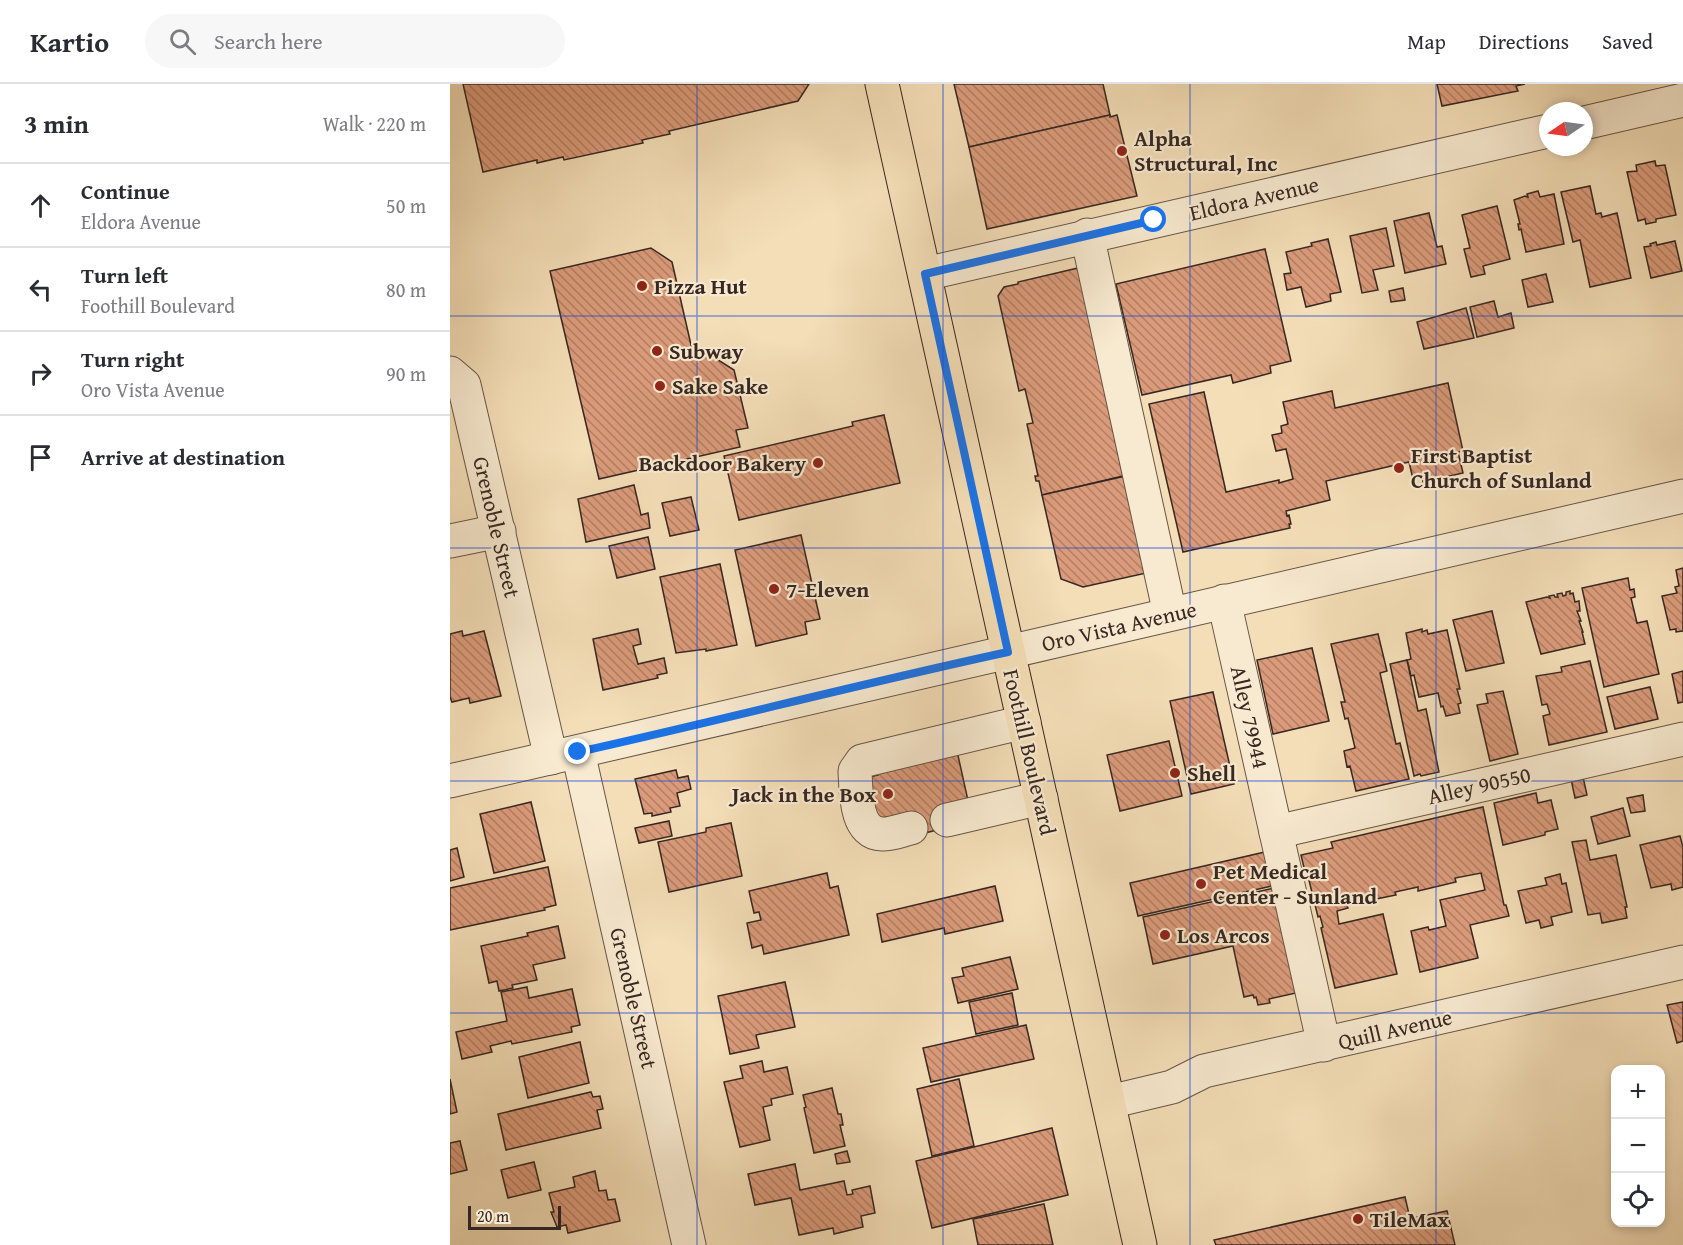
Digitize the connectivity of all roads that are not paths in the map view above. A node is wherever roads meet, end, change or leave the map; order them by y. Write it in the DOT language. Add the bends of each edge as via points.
graph roads {
  1 [pos="882,84"];
  2 [pos="1683,100"];
  3 [pos="1593,121"];
  4 [pos="1539,133"];
  5 [pos="1087,236"];
  6 [pos="925,274"];
  7 [pos="450,373"];
  8 [pos="1683,496"];
  9 [pos="498,531"];
  10 [pos="450,541"];
  11 [pos="1224,602"];
  12 [pos="1170,614"];
  13 [pos="1008,652"];
  14 [pos="1024,722"];
  15 [pos="1683,739"];
  16 [pos="565,755"];
  17 [pos="450,781"];
  18 [pos="1041,798"];
  19 [pos="947,820"];
  20 [pos="911,828"];
  21 [pos="1276,832"];
  22 [pos="1683,962"];
  23 [pos="1324,1046"];
  24 [pos="1109,1102"];
  25 [pos="689,1245"];
  26 [pos="1140,1245"];
  1 -- 6 [label="main road, Foothill Boulevard"];
  2 -- 3 [label="street"];
  4 -- 5 [label="street, Eldora Avenue"];
  5 -- 6 [label="street, Eldora Avenue"];
  5 -- 12 [label="street"];
  6 -- 13 [label="main road, Foothill Boulevard"];
  7 -- 9 [label="street, Grenoble Street" via="464,385"];
  8 -- 11 [label="street, Oro Vista Avenue"];
  9 -- 10 [label="street"];
  9 -- 16 [label="street, Grenoble Street"];
  11 -- 12 [label="street, Oro Vista Avenue"];
  11 -- 21 [label="street, Alley 79944"];
  12 -- 13 [label="street, Oro Vista Avenue"];
  13 -- 14 [label="main road, Foothill Boulevard"];
  13 -- 16 [label="street, Oro Vista Avenue"];
  14 -- 18 [label="main road, Foothill Boulevard"];
  14 -- 20 [label="street" via="862,761 855,771 864,824 870,831 883,834"];
  15 -- 21 [label="street, Alley 90550"];
  16 -- 17 [label="street, Oro Vista Avenue"];
  16 -- 25 [label="street, Grenoble Street"];
  18 -- 19 [label="street"];
  18 -- 24 [label="main road, Foothill Boulevard"];
  21 -- 23 [label="street, Alley 79944"];
  22 -- 23 [label="street, Quill Avenue"];
  23 -- 24 [label="street, Quill Avenue" via="1204,1071 1172,1088"];
  24 -- 26 [label="main road, Foothill Boulevard"];
}
